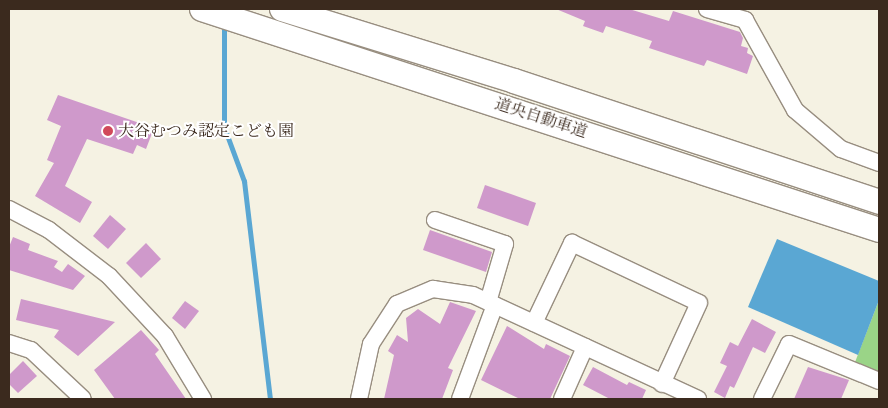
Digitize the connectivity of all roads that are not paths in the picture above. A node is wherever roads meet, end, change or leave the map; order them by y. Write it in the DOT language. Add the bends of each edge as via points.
graph roads {
  1 [pos="202,9"];
  2 [pos="282,9"];
  3 [pos="707,9"];
  4 [pos="879,163"];
  5 [pos="879,202"];
  6 [pos="9,209"];
  7 [pos="435,220"];
  8 [pos="879,230"];
  9 [pos="492,303"];
  10 [pos="534,323"];
  11 [pos="9,343"];
  12 [pos="585,347"];
  13 [pos="879,381"];
  14 [pos="665,390"];
  15 [pos="82,399"];
  16 [pos="203,399"];
  17 [pos="359,399"];
  18 [pos="460,399"];
  19 [pos="562,399"];
  20 [pos="698,399"];
  21 [pos="762,399"];
  1 -- 8 [label="highway, 道央自動車道"];
  2 -- 5 [label="highway, 道央自動車道" via="514,81"];
  3 -- 4 [label="street" via="745,20 795,110 842,149"];
  6 -- 16 [label="street" via="49,230 109,276 165,336"];
  7 -- 9 [label="street" via="505,244"];
  9 -- 10 [label="street"];
  9 -- 17 [label="street" via="473,295 433,288 397,304 371,344"];
  9 -- 18 [label="street"];
  10 -- 12 [label="street"];
  10 -- 14 [label="street" via="572,243 699,303"];
  11 -- 15 [label="street" via="31,350"];
  12 -- 14 [label="street"];
  12 -- 19 [label="street"];
  13 -- 21 [label="street" via="789,344"];
  14 -- 20 [label="street"];
}
